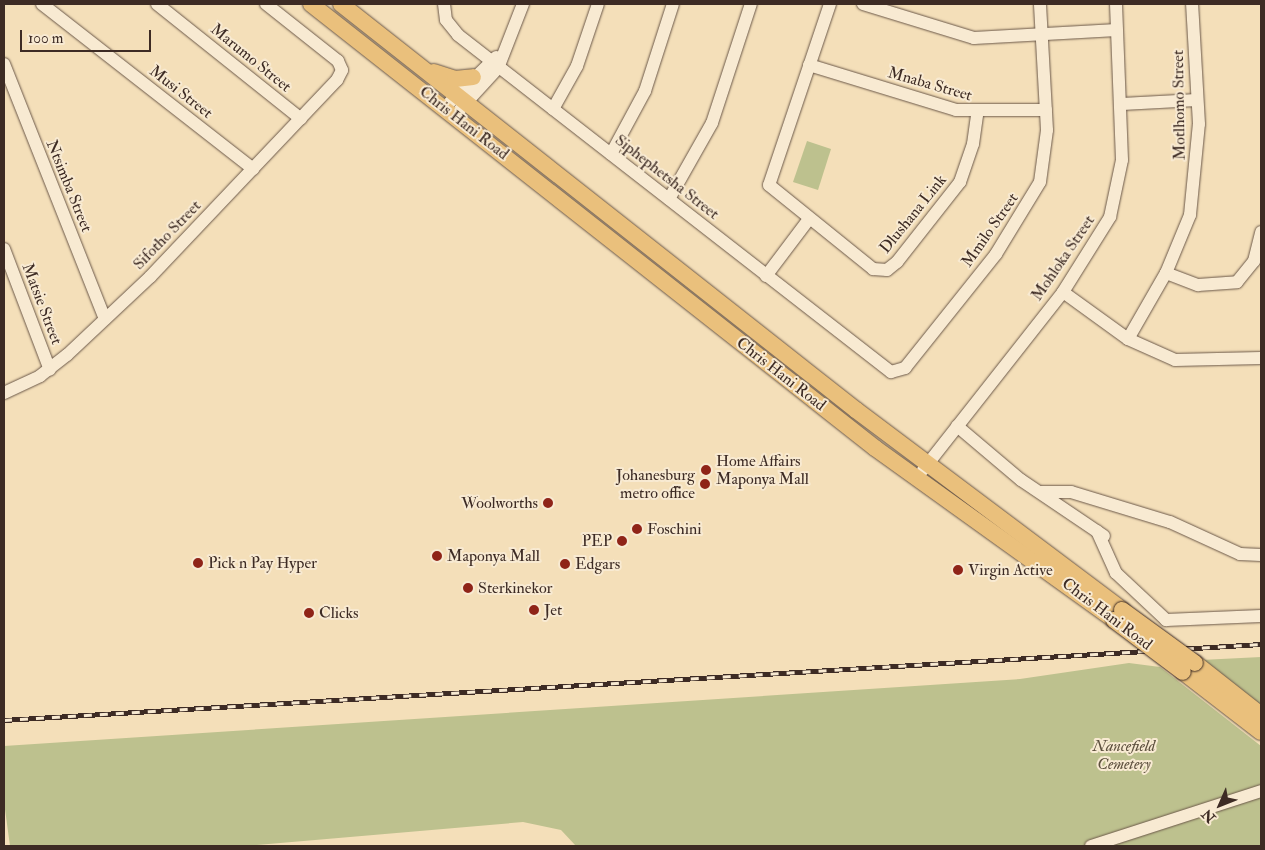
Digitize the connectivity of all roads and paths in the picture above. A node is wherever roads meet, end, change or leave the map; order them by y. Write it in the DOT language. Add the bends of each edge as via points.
graph roads {
  1 [pos="42,4"];
  2 [pos="157,4"];
  3 [pos="266,4"];
  4 [pos="311,4"];
  5 [pos="341,4"];
  6 [pos="444,4"];
  7 [pos="523,4"];
  8 [pos="598,4"];
  9 [pos="673,4"];
  10 [pos="751,4"];
  11 [pos="830,4"];
  12 [pos="863,4"];
  13 [pos="1040,4"];
  14 [pos="1116,4"];
  15 [pos="1192,4"];
  16 [pos="1117,30"];
  17 [pos="1042,35"];
  18 [pos="496,61"];
  19 [pos="4,64"];
  20 [pos="808,64"];
  21 [pos="422,68"];
  22 [pos="473,77"];
  23 [pos="460,98"];
  24 [pos="1197,100"];
  25 [pos="1122,104"];
  26 [pos="553,109"];
  27 [pos="1046,110"];
  28 [pos="450,111"];
  29 [pos="976,114"];
  30 [pos="301,119"];
  31 [pos="611,154"];
  32 [pos="253,170"];
  33 [pos="669,199"];
  34 [pos="809,219"];
  35 [pos="1261,232"];
  36 [pos="4,249"];
  37 [pos="1166,272"];
  38 [pos="766,276"];
  39 [pos="1063,292"];
  40 [pos="105,319"];
  41 [pos="1128,339"];
  42 [pos="1261,358"];
  43 [pos="883,368"];
  44 [pos="50,370"];
  45 [pos="4,393"];
  46 [pos="957,426"];
  47 [pos="928,462"];
  48 [pos="919,476"];
  49 [pos="1041,492"];
  50 [pos="1261,555"];
  51 [pos="1118,615"];
  52 [pos="1261,616"];
  53 [pos="1189,667"];
  54 [pos="1261,715"];
  55 [pos="1261,732"];
  56 [pos="1261,791"];
  57 [pos="1091,846"];
  1 -- 32 [label="street, Musi Street"];
  2 -- 30 [label="street, Marumo Street"];
  3 -- 30 [label="street, Sifotho Street" via="338,61 342,70 337,80"];
  4 -- 28 [label="main road, Chris Hani Road"];
  5 -- 21 [label="main road, Chris Hani Road"];
  6 -- 18 [label="street, Siphephetsha Street" via="451,29"];
  7 -- 18 [label="street"];
  8 -- 26 [label="street" via="577,66"];
  9 -- 31 [label="street" via="645,91"];
  10 -- 33 [label="street" via="712,123"];
  11 -- 20 [label="street, Dlushana Link"];
  12 -- 17 [label="street" via="974,38"];
  13 -- 17 [label="street, Mmilo Street"];
  14 -- 16 [label="street, Mohloka Street"];
  15 -- 24 [label="street, Motlhomo Street"];
  16 -- 17 [label="street"];
  16 -- 25 [label="street, Mohloka Street"];
  17 -- 27 [label="street, Mmilo Street"];
  18 -- 22 [label="street"];
  18 -- 23 [label="street"];
  18 -- 26 [label="street, Siphephetsha Street"];
  19 -- 40 [label="street, Ntsimba Street"];
  20 -- 29 [label="street, Mnaba Street"];
  20 -- 34 [label="street, Dlushana Link" via="769,181 774,193"];
  21 -- 22 [label="main road" via="451,78"];
  21 -- 23 [label="main road, Chris Hani Road"];
  22 -- 23 [label="street"];
  23 -- 28 [label="street"];
  23 -- 47 [label="main road, Chris Hani Road"];
  24 -- 25 [label="street"];
  24 -- 37 [label="street, Motlhomo Street" via="1198,151 1190,215"];
  25 -- 39 [label="street, Mohloka Street" via="1122,160 1116,199 1102,233"];
  26 -- 31 [label="street, Siphephetsha Street"];
  27 -- 29 [label="street, Mnaba Street"];
  27 -- 43 [label="street, Mmilo Street" via="1046,153 1040,182 1020,221 905,368 892,372"];
  28 -- 48 [label="main road, Chris Hani Road" via="856,433"];
  29 -- 34 [label="street, Dlushana Link" via="973,144 960,182 887,270 874,269"];
  30 -- 32 [label="street, Sifotho Street"];
  31 -- 33 [label="street, Siphephetsha Street"];
  32 -- 40 [label="street, Sifotho Street"];
  33 -- 38 [label="street, Siphephetsha Street"];
  34 -- 38 [label="street"];
  35 -- 37 [label="street" via="1254,261 1236,282 1198,285"];
  36 -- 44 [label="street, Matsie Street"];
  37 -- 41 [label="street, Motlhomo Street"];
  38 -- 43 [label="street, Siphephetsha Street"];
  39 -- 41 [label="street"];
  39 -- 46 [label="street, Mohloka Street"];
  40 -- 44 [label="street, Sifotho Street"];
  41 -- 42 [label="street" via="1186,363"];
  44 -- 45 [label="street, Sifotho Street"];
  46 -- 47 [label="street, Mohloka Street"];
  46 -- 49 [label="street"];
  47 -- 48 [label="street, Mohloka Street"];
  47 -- 51 [label="main road, Chris Hani Road"];
  48 -- 51 [label="main road, Chris Hani Road"];
  49 -- 50 [label="street" via="1071,492 1170,522 1240,554"];
  49 -- 52 [label="street" via="1100,534 1116,573 1174,623"];
  51 -- 53 [label="main road, Chris Hani Road, bridge"];
  53 -- 54 [label="main road, Chris Hani Road"];
  53 -- 55 [label="main road, Chris Hani Road"];
  56 -- 57 [label="street"];
}
